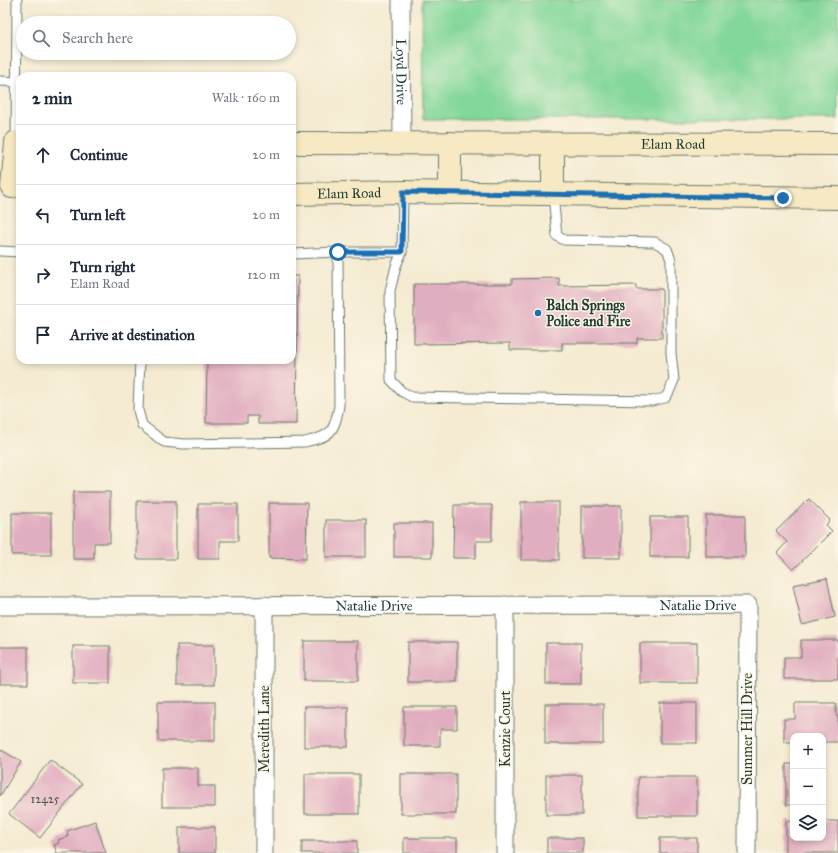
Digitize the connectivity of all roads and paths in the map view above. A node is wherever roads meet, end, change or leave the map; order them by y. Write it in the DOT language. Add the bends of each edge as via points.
graph roads {
  1 [pos="18,0"];
  2 [pos="401,0"];
  3 [pos="18,16"];
  4 [pos="18,60"];
  5 [pos="18,72"];
  6 [pos="0,80"];
  7 [pos="16,82"];
  8 [pos="16,102"];
  9 [pos="12,141"];
  10 [pos="296,143"];
  11 [pos="402,143"];
  12 [pos="450,143"];
  13 [pos="552,144"];
  14 [pos="838,144"];
  15 [pos="11,186"];
  16 [pos="403,192"];
  17 [pos="450,193"];
  18 [pos="296,194"];
  19 [pos="553,194"];
  20 [pos="838,198"];
  21 [pos="0,251"];
  22 [pos="16,252"];
  23 [pos="338,252"];
  24 [pos="402,252"];
  25 [pos="296,254"];
  26 [pos="140,364"];
  27 [pos="264,605"];
  28 [pos="504,605"];
  29 [pos="748,605"];
  30 [pos="0,606"];
  31 [pos="264,853"];
  32 [pos="505,853"];
  33 [pos="747,853"];
  1 -- 3 [label="lane"];
  2 -- 11 [label="street, Loyd Drive"];
  4 -- 5 [label="lane"];
  6 -- 7 [label="lane"];
  8 -- 9 [label="lane"];
  9 -- 15 [label="main road"];
  10 -- 11 [label="main road, Elam Road"];
  11 -- 12 [label="main road, Elam Road"];
  12 -- 13 [label="main road, Elam Road"];
  12 -- 17 [label="main road"];
  13 -- 14 [label="main road, Elam Road"];
  13 -- 19 [label="main road"];
  16 -- 17 [label="main road, Elam Road"];
  16 -- 18 [label="main road, Elam Road"];
  16 -- 24 [label="lane"];
  17 -- 19 [label="main road, Elam Road"];
  19 -- 20 [label="main road, Elam Road"];
  19 -- 24 [label="lane" via="557,236 564,240 655,242 667,249 671,260 671,354 674,380 665,398 652,401 412,397 400,392 391,380 390,299 396,266"];
  21 -- 22 [label="lane"];
  23 -- 24 [label="lane"];
  23 -- 25 [label="lane"];
  23 -- 26 [label="lane" via="339,406 333,428 324,438 305,442 164,442 142,425 138,410"];
  27 -- 28 [label="street, Natalie Drive"];
  27 -- 30 [label="street, Natalie Drive"];
  27 -- 31 [label="street, Meredith Lane"];
  28 -- 29 [label="street, Natalie Drive"];
  28 -- 32 [label="street, Kenzie Court"];
  29 -- 33 [label="street, Summer Hill Drive"];
}
